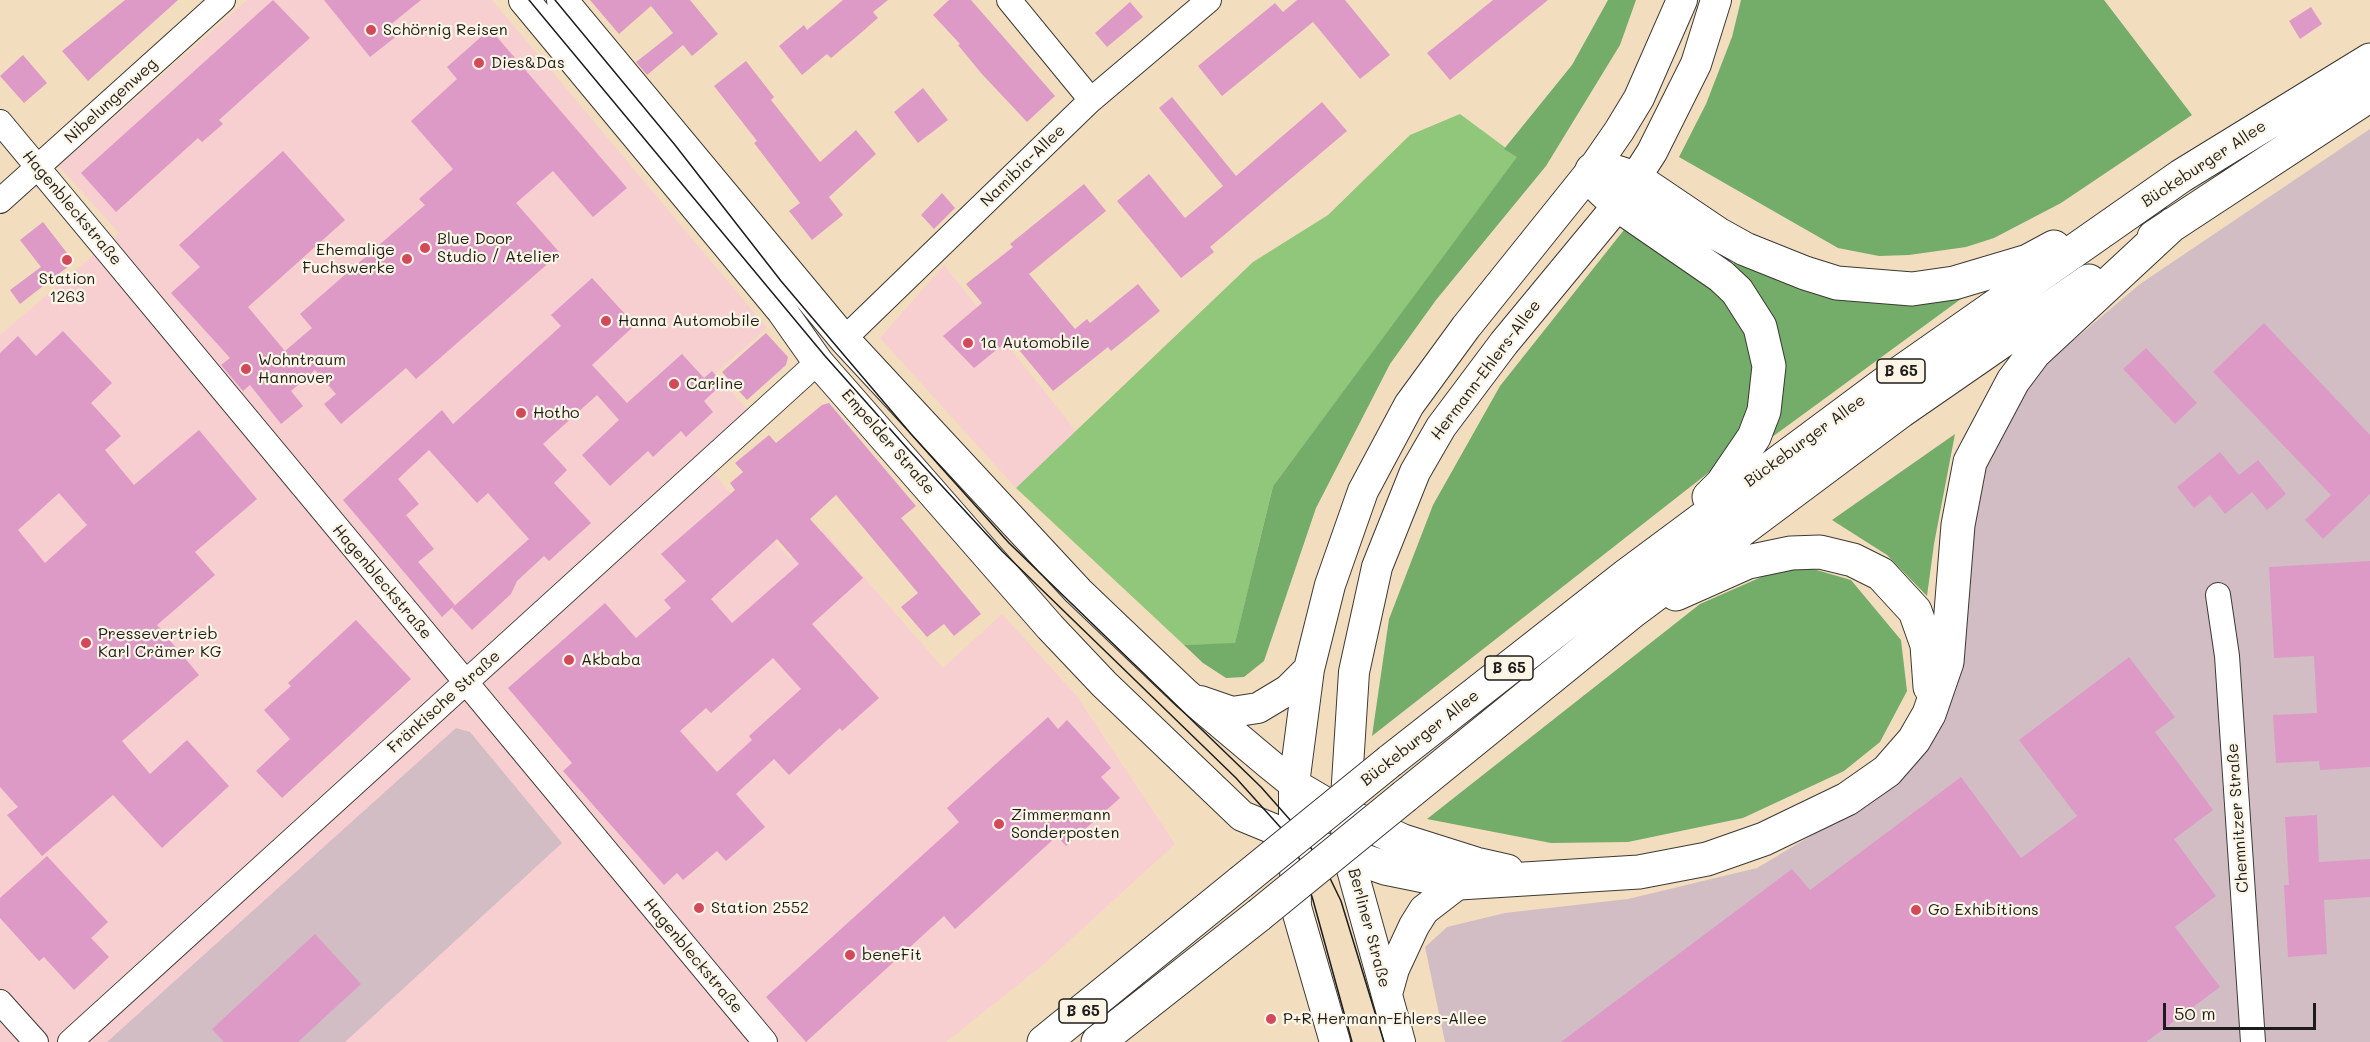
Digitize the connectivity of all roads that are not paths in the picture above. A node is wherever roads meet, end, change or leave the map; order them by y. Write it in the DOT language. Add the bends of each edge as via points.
graph roads {
  1 [pos="223,0"];
  2 [pos="524,0"];
  3 [pos="562,0"];
  4 [pos="1009,0"];
  5 [pos="1209,0"];
  6 [pos="1682,0"];
  7 [pos="1716,0"];
  8 [pos="2370,60"];
  9 [pos="2370,95"];
  10 [pos="1091,100"];
  11 [pos="0,122"];
  12 [pos="38,167"];
  13 [pos="1592,170"];
  14 [pos="2181,176"];
  15 [pos="1635,178"];
  16 [pos="0,201"];
  17 [pos="1618,205"];
  18 [pos="2173,224"];
  19 [pos="844,339"];
  20 [pos="818,362"];
  21 [pos="1627,575"];
  22 [pos="2218,595"];
  23 [pos="1633,611"];
  24 [pos="1309,669"];
  25 [pos="465,683"];
  26 [pos="1186,694"];
  27 [pos="1929,714"];
  28 [pos="1294,784"];
  29 [pos="1345,814"];
  30 [pos="1380,831"];
  31 [pos="1294,837"];
  32 [pos="1348,855"];
  33 [pos="1544,879"];
  34 [pos="1459,883"];
  35 [pos="1295,896"];
  36 [pos="1387,994"];
  37 [pos="0,1002"];
  38 [pos="36,1042"];
  39 [pos="70,1042"];
  40 [pos="765,1042"];
  41 [pos="1044,1042"];
  42 [pos="1098,1042"];
  43 [pos="1335,1042"];
  44 [pos="1400,1042"];
  45 [pos="2253,1042"];
  1 -- 12 [label="street, Nibelungenweg"];
  2 -- 20 [label="street, Empelder Straße" via="782,311"];
  3 -- 19 [label="street"];
  4 -- 10 [label="street"];
  5 -- 10 [label="street, Namibia-Allee"];
  6 -- 13 [label="street" via="1639,98"];
  7 -- 15 [label="street, Hermann-Ehlers-Allee" via="1696,64 1676,108"];
  8 -- 14 [label="highway, Bückeburger Allee / B 65"];
  9 -- 18 [label="highway, Bückeburger Allee / B 65"];
  10 -- 19 [label="street, Namibia-Allee"];
  11 -- 12 [label="street, Hagenbleckstraße"];
  12 -- 16 [label="street, Nibelungenweg"];
  12 -- 25 [label="street, Hagenbleckstraße"];
  13 -- 15 [label="highway"];
  13 -- 17 [label="highway" via="1601,189"];
  13 -- 24 [label="street" via="1409,405 1363,491 1330,585"];
  14 -- 15 [label="highway" via="2028,261 1954,283 1912,289 1837,283 1776,263 1718,234"];
  14 -- 21 [label="highway, Bückeburger Allee / B 65" via="1884,384"];
  15 -- 17 [label="street, Hermann-Ehlers-Allee"];
  17 -- 21 [label="highway" via="1737,291 1760,327 1769,366 1764,411 1754,437 1722,484"];
  17 -- 29 [label="street, Hermann-Ehlers-Allee" via="1504,343 1441,428 1415,472 1377,567 1366,611 1354,672"];
  18 -- 23 [label="highway, Bückeburger Allee / B 65" via="1940,384"];
  18 -- 27 [label="highway" via="2034,353 2013,381 1970,462 1958,525 1947,662"];
  19 -- 20 [label="street"];
  19 -- 26 [label="street" via="1078,591"];
  20 -- 25 [label="street, Fränkische Straße"];
  20 -- 31 [label="street, Empelder Straße" via="1104,684 1242,816"];
  21 -- 41 [label="highway, Bückeburger Allee / B 65, bridge" via="1390,761"];
  22 -- 45 [label="street, Chemnitzer Straße" via="2227,656"];
  23 -- 27 [label="highway" via="1748,562 1820,552 1853,560 1881,574 1915,611 1927,645"];
  23 -- 42 [label="highway, Bückeburger Allee / B 65, bridge"];
  24 -- 26 [label="street" via="1288,690 1258,708 1232,712"];
  24 -- 28 [label="street"];
  25 -- 39 [label="street, Fränkische Straße"];
  25 -- 40 [label="street, Hagenbleckstraße"];
  26 -- 28 [label="street"];
  27 -- 33 [label="highway" via="1914,740 1887,771 1847,799 1764,839 1707,859 1639,872"];
  28 -- 29 [label="street"];
  28 -- 31 [label="street"];
  29 -- 30 [label="highway"];
  29 -- 32 [label="street, Berliner Straße"];
  30 -- 32 [label="street"];
  30 -- 33 [label="highway" via="1476,864"];
  31 -- 32 [label="street"];
  31 -- 35 [label="street"];
  32 -- 34 [label="highway" via="1385,868"];
  32 -- 35 [label="street"];
  32 -- 36 [label="street, Berliner Straße"];
  33 -- 34 [label="highway"];
  34 -- 36 [label="street" via="1424,910 1401,952"];
  35 -- 43 [label="street"];
  36 -- 44 [label="street, Berliner Straße"];
  37 -- 38 [label="street"];
}
